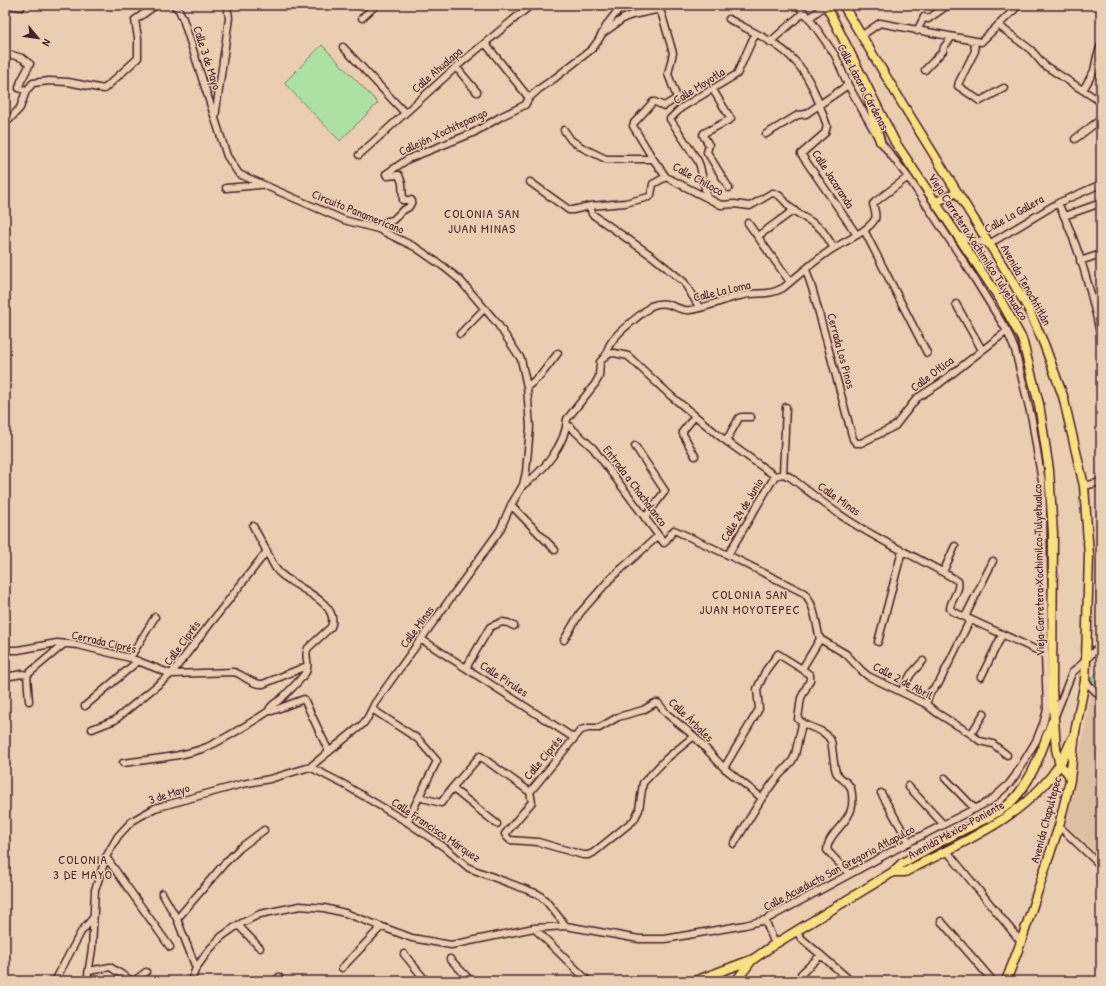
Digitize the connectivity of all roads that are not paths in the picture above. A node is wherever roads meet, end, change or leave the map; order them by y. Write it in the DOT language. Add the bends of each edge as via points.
graph roads {
  1 [pos="8,5"];
  2 [pos="156,5"];
  3 [pos="174,5"];
  4 [pos="227,5"];
  5 [pos="376,5"];
  6 [pos="531,5"];
  7 [pos="622,5"];
  8 [pos="798,5"];
  9 [pos="826,5"];
  10 [pos="948,5"];
  11 [pos="1019,5"];
  12 [pos="846,6"];
  13 [pos="21,7"];
  14 [pos="804,12"];
  15 [pos="362,18"];
  16 [pos="809,18"];
  17 [pos="729,19"];
  18 [pos="998,25"];
  19 [pos="917,31"];
  20 [pos="603,33"];
  21 [pos="755,34"];
  22 [pos="861,36"];
  23 [pos="952,37"];
  24 [pos="974,41"];
  25 [pos="770,42"];
  26 [pos="485,43"];
  27 [pos="1101,45"];
  28 [pos="343,47"];
  29 [pos="5,52"];
  30 [pos="456,67"];
  31 [pos="925,70"];
  32 [pos="863,80"];
  33 [pos="848,85"];
  34 [pos="1004,88"];
  35 [pos="713,90"];
  36 [pos="1083,90"];
  37 [pos="26,91"];
  38 [pos="477,92"];
  39 [pos="528,98"];
  40 [pos="677,98"];
  41 [pos="1101,102"];
  42 [pos="820,106"];
  43 [pos="681,108"];
  44 [pos="406,112"];
  45 [pos="1101,119"];
  46 [pos="215,120"];
  47 [pos="5,123"];
  48 [pos="564,130"];
  49 [pos="766,134"];
  50 [pos="1076,139"];
  51 [pos="880,142"];
  52 [pos="359,155"];
  53 [pos="653,159"];
  54 [pos="666,177"];
  55 [pos="908,177"];
  56 [pos="530,182"];
  57 [pos="1101,184"];
  58 [pos="262,185"];
  59 [pos="226,188"];
  60 [pos="729,188"];
  61 [pos="957,192"];
  62 [pos="707,198"];
  63 [pos="936,202"];
  64 [pos="1058,202"];
  65 [pos="1101,203"];
  66 [pos="590,206"];
  67 [pos="794,210"];
  68 [pos="1064,216"];
  69 [pos="748,223"];
  70 [pos="378,229"];
  71 [pos="864,230"];
  72 [pos="857,235"];
  73 [pos="758,236"];
  74 [pos="958,236"];
  75 [pos="989,244"];
  76 [pos="834,248"];
  77 [pos="1101,254"];
  78 [pos="1080,262"];
  79 [pos="806,270"];
  80 [pos="790,282"];
  81 [pos="956,304"];
  82 [pos="699,307"];
  83 [pos="484,309"];
  84 [pos="1098,309"];
  85 [pos="1007,331"];
  86 [pos="460,334"];
  87 [pos="1101,338"];
  88 [pos="982,350"];
  89 [pos="558,353"];
  90 [pos="927,353"];
  91 [pos="608,354"];
  92 [pos="527,387"];
  93 [pos="786,407"];
  94 [pos="695,416"];
  95 [pos="751,417"];
  96 [pos="567,424"];
  97 [pos="853,439"];
  98 [pos="726,441"];
  99 [pos="635,446"];
  100 [pos="695,456"];
  101 [pos="783,474"];
  102 [pos="775,476"];
  103 [pos="1101,482"];
  104 [pos="523,485"];
  105 [pos="1084,486"];
  106 [pos="511,505"];
  107 [pos="645,518"];
  108 [pos="253,526"];
  109 [pos="658,536"];
  110 [pos="955,546"];
  111 [pos="555,550"];
  112 [pos="267,551"];
  113 [pos="902,552"];
  114 [pos="728,556"];
  115 [pos="993,561"];
  116 [pos="943,572"];
  117 [pos="155,617"];
  118 [pos="968,619"];
  119 [pos="514,626"];
  120 [pos="1002,635"];
  121 [pos="421,639"];
  122 [pos="564,640"];
  123 [pos="820,640"];
  124 [pos="878,642"];
  125 [pos="64,644"];
  126 [pos="1101,644"];
  127 [pos="5,650"];
  128 [pos="1044,654"];
  129 [pos="130,658"];
  130 [pos="1086,660"];
  131 [pos="138,661"];
  132 [pos="923,661"];
  133 [pos="307,666"];
  134 [pos="466,668"];
  135 [pos="802,669"];
  136 [pos="171,674"];
  137 [pos="27,675"];
  138 [pos="5,677"];
  139 [pos="981,677"];
  140 [pos="1085,681"];
  141 [pos="1052,689"];
  142 [pos="901,692"];
  143 [pos="1101,697"];
  144 [pos="29,701"];
  145 [pos="926,704"];
  146 [pos="86,706"];
  147 [pos="372,709"];
  148 [pos="269,711"];
  149 [pos="1051,712"];
  150 [pos="984,713"];
  151 [pos="802,724"];
  152 [pos="92,729"];
  153 [pos="1075,732"];
  154 [pos="971,734"];
  155 [pos="694,736"];
  156 [pos="574,738"];
  157 [pos="329,752"];
  158 [pos="1007,755"];
  159 [pos="123,763"];
  160 [pos="1060,765"];
  161 [pos="310,767"];
  162 [pos="724,768"];
  163 [pos="945,778"];
  164 [pos="1070,780"];
  165 [pos="908,786"];
  166 [pos="452,788"];
  167 [pos="530,792"];
  168 [pos="881,793"];
  169 [pos="419,797"];
  170 [pos="762,798"];
  171 [pos="975,809"];
  172 [pos="407,822"];
  173 [pos="497,824"];
  174 [pos="944,825"];
  175 [pos="1059,826"];
  176 [pos="264,830"];
  177 [pos="909,842"];
  178 [pos="734,844"];
  179 [pos="946,850"];
  180 [pos="106,857"];
  181 [pos="1101,866"];
  182 [pos="893,872"];
  183 [pos="849,874"];
  184 [pos="162,893"];
  185 [pos="93,918"];
  186 [pos="177,919"];
  187 [pos="765,920"];
  188 [pos="940,921"];
  189 [pos="238,925"];
  190 [pos="566,926"];
  191 [pos="381,927"];
  192 [pos="534,928"];
  193 [pos="796,930"];
  194 [pos="1021,942"];
  195 [pos="775,944"];
  196 [pos="170,947"];
  197 [pos="260,948"];
  198 [pos="404,954"];
  199 [pos="821,955"];
  200 [pos="450,959"];
  201 [pos="752,960"];
  202 [pos="196,968"];
  203 [pos="342,968"];
  204 [pos="89,971"];
  205 [pos="146,972"];
  206 [pos="702,980"];
  207 [pos="55,981"];
  208 [pos="87,981"];
  209 [pos="133,981"];
  210 [pos="190,981"];
  211 [pos="426,981"];
  212 [pos="471,981"];
  213 [pos="588,981"];
  214 [pos="736,981"];
  215 [pos="808,981"];
  216 [pos="851,981"];
  217 [pos="993,981"];
  218 [pos="1006,981"];
  1 -- 13 [label="street"];
  2 -- 37 [label="street" via="135,20 138,58 104,89 49,81 33,83"];
  3 -- 46 [label="street, Calle 3 de Mayo" via="183,19"];
  4 -- 46 [label="street, Circuito Panamericano" via="229,18"];
  5 -- 15 [label="street"];
  6 -- 26 [label="street, Calle Ahualapa"];
  7 -- 20 [label="street"];
  8 -- 14 [label="street, Calle Lázaro Cárdenas"];
  9 -- 16 [label="street"];
  9 -- 32 [label="main road, Vieja Carretera Xochimilco Tulyehualco"];
  10 -- 19 [label="street" via="928,19 924,17"];
  11 -- 18 [label="street"];
  12 -- 22 [label="main road, Avenida Tenochtitlán"];
  14 -- 16 [label="street, Calle Lázaro Cárdenas"];
  14 -- 25 [label="street"];
  16 -- 33 [label="street, Calle Lázaro Cárdenas" via="835,55"];
  17 -- 21 [label="street"];
  18 -- 24 [label="street" via="983,41"];
  18 -- 36 [label="street" via="1031,50 1044,65"];
  19 -- 22 [label="street" via="880,23"];
  19 -- 23 [label="street"];
  20 -- 39 [label="street" via="592,48"];
  20 -- 40 [label="street" via="632,14 660,11 672,54 668,74"];
  21 -- 25 [label="street"];
  21 -- 35 [label="street, Calle Moyotla" via="737,74"];
  22 -- 61 [label="main road, Avenida Tenochtitlán"];
  23 -- 24 [label="street"];
  23 -- 31 [label="street"];
  24 -- 34 [label="street" via="974,51 958,86 980,101"];
  25 -- 42 [label="street" via="792,58 804,72"];
  26 -- 30 [label="street, Calle Ahualapa"];
  26 -- 39 [label="street"];
  27 -- 36 [label="street" via="1094,71"];
  28 -- 44 [label="street"];
  29 -- 37 [label="street" via="30,64 21,81 20,88"];
  30 -- 38 [label="street"];
  30 -- 44 [label="street, Calle Ahualapa"];
  32 -- 51 [label="main road"];
  32 -- 63 [label="main road, Vieja Carretera Xochimilco Tulyehualco" via="895,142"];
  33 -- 42 [label="street"];
  33 -- 51 [label="street, Calle Lázaro Cárdenas"];
  35 -- 43 [label="street, Calle Moyotla"];
  35 -- 60 [label="street" via="731,118 703,135 709,145 707,152"];
  36 -- 41 [label="street"];
  37 -- 47 [label="street" via="20,108"];
  39 -- 70 [label="street, Callejón Xochitepango" via="525,105 473,133 408,159 386,174 399,175 404,200 412,201 409,207 393,220 383,222"];
  40 -- 43 [label="street"];
  40 -- 53 [label="street, Calle Chiloco" via="664,106 653,102 634,123 633,126"];
  42 -- 49 [label="street" via="806,114 798,115"];
  42 -- 72 [label="street, Calle Jacaranda" via="828,126 827,130 801,154"];
  43 -- 62 [label="street, Calle Moyotla" via="670,119 698,161"];
  44 -- 52 [label="street, Calle Ahualapa"];
  45 -- 50 [label="street"];
  46 -- 58 [label="street, Circuito Panamericano" via="226,156 239,174"];
  48 -- 53 [label="street" via="571,140 606,159"];
  51 -- 55 [label="street, Calle Lázaro Cárdenas"];
  53 -- 54 [label="street, Calle Chiloco"];
  54 -- 62 [label="street, Calle Chiloco"];
  54 -- 66 [label="street" via="653,184 649,198"];
  55 -- 71 [label="street, Calle La Loma" via="873,204 876,217"];
  55 -- 85 [label="street, Calle Lázaro Cárdenas"];
  56 -- 66 [label="street" via="569,210"];
  57 -- 64 [label="street"];
  58 -- 59 [label="street"];
  58 -- 70 [label="street, Circuito Panamericano" via="344,220"];
  61 -- 63 [label="main road"];
  61 -- 75 [label="main road, Avenida Tenochtitlán"];
  62 -- 67 [label="street, Calle Chiloco" via="721,205 750,206 775,193"];
  63 -- 74 [label="main road, Vieja Carretera Xochimilco Tulyehualco"];
  64 -- 68 [label="street, Calle La Gallera"];
  64 -- 75 [label="street, Calle La Gallera"];
  65 -- 68 [label="street"];
  66 -- 82 [label="street" via="592,214 684,282"];
  67 -- 73 [label="street"];
  67 -- 76 [label="street, Calle Chiloco" via="813,222"];
  68 -- 78 [label="street, Calle La Gallera"];
  69 -- 73 [label="street"];
  70 -- 83 [label="street, Circuito Panamericano" via="415,247 444,267 460,280"];
  71 -- 72 [label="street, Calle La Loma"];
  71 -- 90 [label="street"];
  72 -- 76 [label="street, Calle La Loma"];
  73 -- 80 [label="street"];
  74 -- 75 [label="street, Calle La Gallera"];
  74 -- 141 [label="main road, Vieja Carretera Xochimilco Tulyehualco" via="1000,299 1022,339 1039,404 1052,499"];
  75 -- 105 [label="main road, Avenida Tenochtitlán" via="1029,310 1044,344 1063,396"];
  76 -- 79 [label="street, Calle La Loma"];
  77 -- 78 [label="street"];
  78 -- 84 [label="street, Calle La Gallera"];
  79 -- 80 [label="street, Calle La Loma"];
  79 -- 97 [label="street, Cerrada Los Pinos"];
  80 -- 82 [label="street, Calle La Loma" via="774,293 744,295"];
  81 -- 88 [label="street"];
  82 -- 91 [label="street, Calle La Loma" via="689,310 666,303 651,306 612,340 607,349"];
  83 -- 86 [label="street"];
  83 -- 92 [label="street, Circuito Panamericano" via="521,359"];
  84 -- 87 [label="street, Calle La Gallera"];
  85 -- 88 [label="street, Calle Otlica"];
  85 -- 128 [label="street, Calle Lázaro Cárdenas" via="1022,376 1042,482 1045,567"];
  88 -- 97 [label="street, Calle Otlica" via="917,398 895,426 861,443"];
  89 -- 92 [label="street" via="541,375"];
  91 -- 94 [label="street" via="628,356"];
  91 -- 96 [label="street, Calle La Loma" via="600,362 599,377 595,384 567,419"];
  92 -- 104 [label="street, Circuito Panamericano" via="530,427"];
  93 -- 101 [label="street"];
  94 -- 98 [label="street"];
  94 -- 100 [label="street" via="683,431"];
  95 -- 98 [label="street" via="739,418"];
  96 -- 104 [label="street, Calle La Loma" via="556,451 533,478"];
  96 -- 107 [label="street, Entrada a Chachalanco" via="593,448"];
  98 -- 102 [label="street"];
  99 -- 107 [label="street" via="665,491"];
  101 -- 102 [label="street"];
  101 -- 113 [label="street, Calle Minas" via="842,517"];
  102 -- 114 [label="street, Calle 24 de Junio"];
  103 -- 105 [label="street"];
  104 -- 106 [label="street, Calle Minas"];
  105 -- 130 [label="main road, Avenida Tenochtitlán" via="1089,555"];
  106 -- 111 [label="street"];
  106 -- 121 [label="street, Calle Minas" via="500,530"];
  107 -- 109 [label="street, Entrada a Chachalanco"];
  108 -- 112 [label="street"];
  109 -- 114 [label="street, Entrada a Chachalanco" via="664,543 674,530"];
  109 -- 122 [label="street" via="610,579 580,613"];
  110 -- 116 [label="street"];
  112 -- 133 [label="street" via="277,571 321,602 332,617 331,628 306,651"];
  112 -- 136 [label="street, Calle Ciprés"];
  113 -- 116 [label="street, Calle Minas"];
  113 -- 124 [label="street"];
  114 -- 123 [label="street" via="804,594 811,604"];
  115 -- 118 [label="street"];
  116 -- 118 [label="street, Calle Minas" via="959,584 950,608"];
  117 -- 129 [label="street"];
  118 -- 120 [label="street, Calle Minas"];
  118 -- 145 [label="street" via="939,683 931,690"];
  119 -- 134 [label="street" via="502,622 490,627"];
  120 -- 128 [label="street, Calle Minas"];
  120 -- 139 [label="street"];
  121 -- 134 [label="street, Calle Pirules"];
  121 -- 147 [label="street, Calle Minas"];
  123 -- 135 [label="street"];
  123 -- 142 [label="street, Calle 2 de Abril" via="846,654 868,676"];
  125 -- 127 [label="street, Cerrada Ciprés"];
  125 -- 129 [label="street, Cerrada Ciprés"];
  125 -- 137 [label="street"];
  126 -- 130 [label="street, Calle Acueducto San Gregorio Atlapulco"];
  128 -- 149 [label="street, Calle Lázaro Cárdenas"];
  129 -- 131 [label="street, Cerrada Ciprés"];
  130 -- 140 [label="main road, Avenida Chapultepec"];
  130 -- 149 [label="street, Calle Acueducto San Gregorio Atlapulco" via="1072,673"];
  131 -- 136 [label="street, Cerrada Ciprés"];
  131 -- 146 [label="street"];
  132 -- 142 [label="street"];
  133 -- 136 [label="street, Calle Ciprés" via="263,684 257,684 234,672"];
  133 -- 148 [label="street" via="305,672"];
  134 -- 156 [label="street, Calle Pirules"];
  135 -- 151 [label="street" via="810,675 801,698 798,719"];
  135 -- 162 [label="street" via="778,654 766,670 757,689 759,709"];
  136 -- 152 [label="street" via="115,720"];
  137 -- 138 [label="street"];
  137 -- 144 [label="street"];
  140 -- 143 [label="street"];
  140 -- 153 [label="main road, Avenida Chapultepec"];
  141 -- 149 [label="main road, Avenida México-Poniente"];
  142 -- 145 [label="street, Calle 2 de Abril"];
  145 -- 154 [label="street, Calle 2 de Abril"];
  147 -- 157 [label="street, Calle Minas" via="363,724"];
  147 -- 169 [label="street" via="418,739 437,761"];
  148 -- 157 [label="street" via="304,699"];
  148 -- 159 [label="street" via="207,747"];
  149 -- 160 [label="main road, Avenida México-Poniente"];
  149 -- 171 [label="street, Calle Acueducto San Gregorio Atlapulco" via="1015,776 990,801"];
  149 -- 182 [label="main road, Avenida México-Poniente" via="1043,747 1023,786 1010,802 993,814 901,864"];
  150 -- 154 [label="street"];
  151 -- 170 [label="street" via="792,761"];
  151 -- 183 [label="street" via="829,737 836,771 851,790 851,809 826,850"];
  153 -- 160 [label="main road"];
  153 -- 164 [label="main road, Avenida Chapultepec"];
  154 -- 158 [label="street, Calle 2 de Abril" via="980,741 994,744"];
  155 -- 156 [label="street, Calle Árboles" via="655,703 643,710 618,717 599,728 581,730"];
  155 -- 162 [label="street, Calle Árboles"];
  155 -- 167 [label="street" via="666,759 643,783 639,810 634,820 588,855 538,842 510,840 506,837 505,834 532,802"];
  156 -- 167 [label="street, Calle Ciprés"];
  157 -- 161 [label="street, Calle Minas"];
  160 -- 164 [label="main road" via="1068,773"];
  160 -- 179 [label="main road, Avenida México-Poniente" via="1036,793 1015,812"];
  161 -- 172 [label="street, Calle Francisco Márquez"];
  161 -- 180 [label="street, 3 de Mayo" via="270,780 242,784 155,808 132,821 118,836"];
  162 -- 170 [label="street, Calle Árboles"];
  163 -- 171 [label="street"];
  164 -- 175 [label="main road, Avenida Chapultepec"];
  165 -- 174 [label="street"];
  166 -- 167 [label="street" via="480,756"];
  166 -- 169 [label="street" via="441,803"];
  166 -- 173 [label="street"];
  168 -- 177 [label="street"];
  169 -- 172 [label="street"];
  170 -- 178 [label="street"];
  171 -- 174 [label="street, Calle Acueducto San Gregorio Atlapulco"];
  172 -- 190 [label="street, Calle Francisco Márquez" via="469,868 538,894"];
  174 -- 177 [label="street, Calle Acueducto San Gregorio Atlapulco"];
  175 -- 181 [label="street"];
  175 -- 194 [label="main road, Avenida Chapultepec"];
  176 -- 186 [label="street" via="224,864"];
  177 -- 183 [label="street, Calle Acueducto San Gregorio Atlapulco"];
  179 -- 182 [label="main road, Avenida México-Poniente" via="906,872"];
  179 -- 194 [label="street"];
  180 -- 185 [label="street, 3 de Mayo" via="95,890"];
  180 -- 196 [label="street"];
  182 -- 193 [label="main road, Avenida México-Poniente"];
  183 -- 187 [label="street, Calle Acueducto San Gregorio Atlapulco"];
  184 -- 186 [label="street"];
  185 -- 204 [label="street, 3 de Mayo"];
  185 -- 207 [label="street" via="81,932"];
  186 -- 202 [label="street"];
  187 -- 190 [label="street, Calle Acueducto San Gregorio Atlapulco" via="652,940"];
  187 -- 195 [label="street"];
  188 -- 217 [label="street"];
  189 -- 191 [label="street, Calle Acueducto San Gregorio Atlapulco" via="260,914 300,906 324,908"];
  189 -- 197 [label="street"];
  189 -- 202 [label="street, Calle Acueducto San Gregorio Atlapulco" via="221,937"];
  190 -- 192 [label="street, Calle Acueducto San Gregorio Atlapulco"];
  191 -- 192 [label="street, Calle Acueducto San Gregorio Atlapulco" via="412,938 451,945"];
  191 -- 203 [label="street"];
  192 -- 213 [label="street"];
  193 -- 195 [label="main road, Avenida México-Poniente"];
  193 -- 199 [label="street" via="801,938"];
  194 -- 218 [label="main road, Avenida Chapultepec"];
  195 -- 201 [label="main road, Avenida México-Poniente"];
  198 -- 211 [label="street"];
  199 -- 215 [label="street" via="801,974"];
  199 -- 216 [label="street"];
  200 -- 212 [label="street"];
  201 -- 206 [label="main road"];
  201 -- 214 [label="main road, Avenida México-Poniente"];
  202 -- 210 [label="street, Calle Acueducto San Gregorio Atlapulco"];
  204 -- 208 [label="street, 3 de Mayo"];
  204 -- 209 [label="street" via="110,967"];
  205 -- 209 [label="street"];
}
